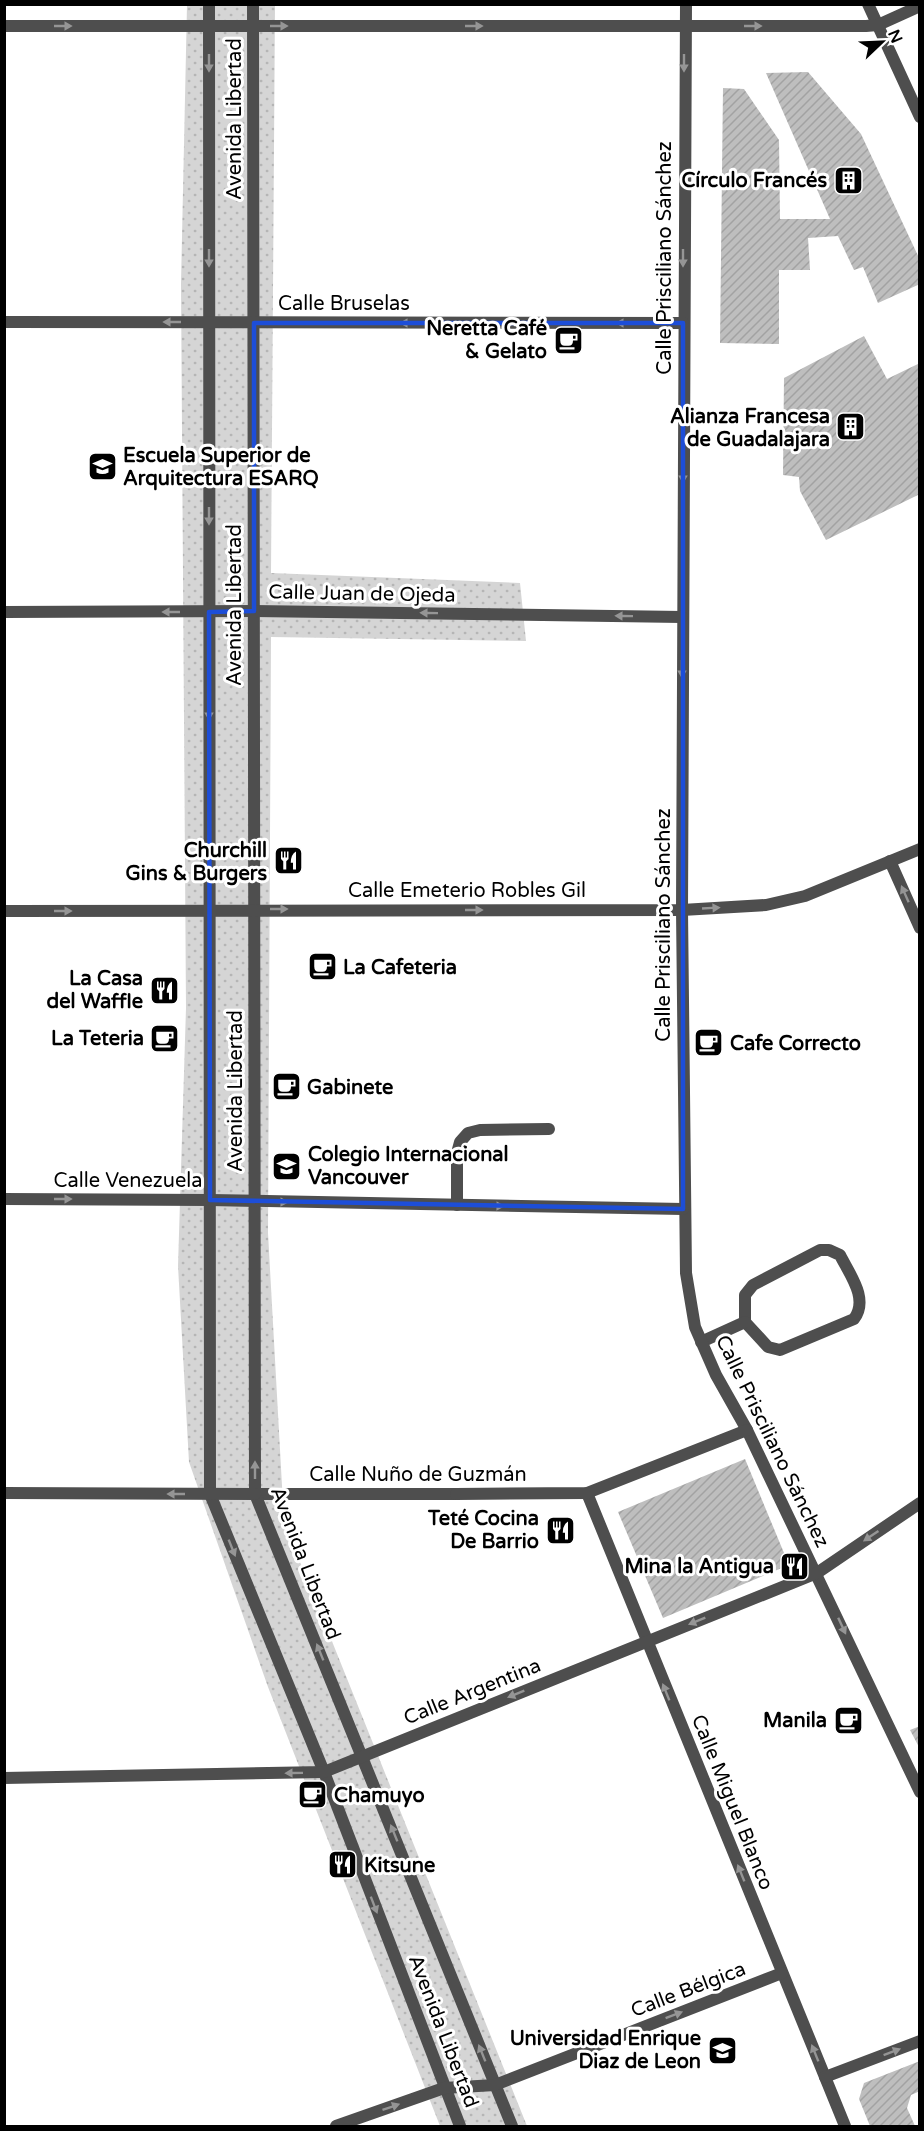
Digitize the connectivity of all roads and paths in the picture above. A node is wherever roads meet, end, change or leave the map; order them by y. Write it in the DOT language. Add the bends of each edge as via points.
graph roads {
  1 [pos="209,4"];
  2 [pos="253,4"];
  3 [pos="686,4"];
  4 [pos="868,4"];
  5 [pos="920,6"];
  6 [pos="878,25"];
  7 [pos="4,26"];
  8 [pos="209,26"];
  9 [pos="253,26"];
  10 [pos="684,26"];
  11 [pos="920,117"];
  12 [pos="4,322"];
  13 [pos="209,322"];
  14 [pos="254,322"];
  15 [pos="683,323"];
  16 [pos="254,611"];
  17 [pos="4,612"];
  18 [pos="209,612"];
  19 [pos="682,617"];
  20 [pos="920,849"];
  21 [pos="890,861"];
  22 [pos="254,909"];
  23 [pos="210,910"];
  24 [pos="682,910"];
  25 [pos="4,911"];
  26 [pos="920,928"];
  27 [pos="549,1129"];
  28 [pos="4,1199"];
  29 [pos="210,1200"];
  30 [pos="255,1201"];
  31 [pos="457,1205"];
  32 [pos="683,1209"];
  33 [pos="745,1322"];
  34 [pos="701,1342"];
  35 [pos="747,1430"];
  36 [pos="587,1492"];
  37 [pos="4,1493"];
  38 [pos="210,1494"];
  39 [pos="255,1494"];
  40 [pos="920,1503"];
  41 [pos="817,1573"];
  42 [pos="646,1641"];
  43 [pos="363,1756"];
  44 [pos="324,1772"];
  45 [pos="4,1778"];
  46 [pos="920,1792"];
  47 [pos="782,1973"];
  48 [pos="920,2041"];
  49 [pos="825,2077"];
  50 [pos="495,2085"];
  51 [pos="444,2088"];
  52 [pos="336,2127"];
  53 [pos="459,2127"];
  54 [pos="512,2127"];
  55 [pos="845,2127"];
  1 -- 8 [label="street, Avenida Libertad"];
  2 -- 9 [label="street, Avenida Libertad"];
  3 -- 10 [label="street, Calle Prisciliano Sánchez"];
  4 -- 6 [label="street"];
  5 -- 6 [label="street"];
  10 -- 6 [label="street, one-way"];
  6 -- 11 [label="street"];
  7 -- 8 [label="street, one-way"];
  8 -- 9 [label="street"];
  8 -- 13 [label="street, Avenida Libertad, one-way"];
  9 -- 10 [label="street, one-way"];
  9 -- 14 [label="street, Avenida Libertad"];
  10 -- 15 [label="street, Calle Prisciliano Sánchez, one-way"];
  13 -- 12 [label="street, Calle Bruselas, one-way"];
  13 -- 14 [label="street, Calle Bruselas"];
  13 -- 18 [label="street, Avenida Libertad, one-way"];
  15 -- 14 [label="street, Calle Bruselas, one-way"];
  14 -- 16 [label="street, Avenida Libertad"];
  15 -- 19 [label="street, Calle Prisciliano Sánchez, one-way"];
  16 -- 18 [label="street, Calle Juan de Ojeda"];
  19 -- 16 [label="street, Calle Juan de Ojeda, one-way"];
  16 -- 22 [label="street, Avenida Libertad"];
  18 -- 17 [label="street, Calle Juan de Ojeda, one-way"];
  18 -- 23 [label="street, Avenida Libertad, one-way"];
  19 -- 24 [label="street, Calle Prisciliano Sánchez, one-way"];
  20 -- 21 [label="street, Calle Emeterio Robles Gil"];
  24 -- 21 [label="street, Calle Emeterio Robles Gil, one-way" via="766,905 804,896"];
  26 -- 21 [label="street, one-way"];
  22 -- 23 [label="street, Calle Emeterio Robles Gil"];
  22 -- 24 [label="street, Calle Emeterio Robles Gil, one-way"];
  22 -- 30 [label="street, Avenida Libertad"];
  25 -- 23 [label="street, Calle Emeterio Robles Gil, one-way"];
  23 -- 29 [label="street, Avenida Libertad"];
  24 -- 32 [label="street, Calle Prisciliano Sánchez"];
  27 -- 31 [label="street" via="468,1133 457,1154"];
  28 -- 29 [label="street, Calle Venezuela, one-way"];
  29 -- 30 [label="street, Calle Venezuela"];
  29 -- 38 [label="street, Avenida Libertad"];
  30 -- 31 [label="street, Calle Venezuela, one-way"];
  39 -- 30 [label="street, Avenida Libertad, one-way"];
  31 -- 32 [label="street, Calle Venezuela, one-way"];
  32 -- 34 [label="street, Calle Prisciliano Sánchez" via="686,1274"];
  33 -- 33 [label="street" via="768,1347 780,1350 854,1319 860,1311 861,1299 840,1255 820,1250 753,1285 745,1295"];
  33 -- 34 [label="street"];
  34 -- 35 [label="street, Calle Prisciliano Sánchez"];
  35 -- 36 [label="street, Calle Nuño de Guzmán"];
  35 -- 41 [label="street, Calle Prisciliano Sánchez"];
  36 -- 39 [label="street, Calle Nuño de Guzmán"];
  36 -- 42 [label="street, Calle Miguel Blanco"];
  38 -- 37 [label="street, Calle Nuño de Guzmán, one-way"];
  38 -- 39 [label="street, Calle Nuño de Guzmán"];
  38 -- 44 [label="street, Avenida Libertad, one-way"];
  43 -- 39 [label="street, Avenida Libertad, one-way"];
  40 -- 41 [label="street, Calle Argentina, one-way"];
  41 -- 42 [label="street, Calle Argentina, one-way"];
  41 -- 46 [label="street, Calle Prisciliano Sánchez, one-way"];
  42 -- 43 [label="street, Calle Argentina, one-way"];
  47 -- 42 [label="street, Calle Miguel Blanco, one-way"];
  43 -- 44 [label="street, Calle Argentina"];
  50 -- 43 [label="street, Avenida Libertad, one-way"];
  44 -- 45 [label="street, Calle Argentina, one-way"];
  44 -- 51 [label="street, Avenida Libertad, one-way"];
  49 -- 47 [label="street, Calle Miguel Blanco, one-way"];
  50 -- 47 [label="street, Calle Bélgica, one-way"];
  49 -- 48 [label="street, one-way"];
  49 -- 55 [label="street, Calle Miguel Blanco"];
  50 -- 51 [label="street, Calle Bélgica"];
  50 -- 54 [label="street, Avenida Libertad"];
  52 -- 51 [label="street, Calle Bélgica, one-way"];
  51 -- 53 [label="street, Avenida Libertad"];
}
